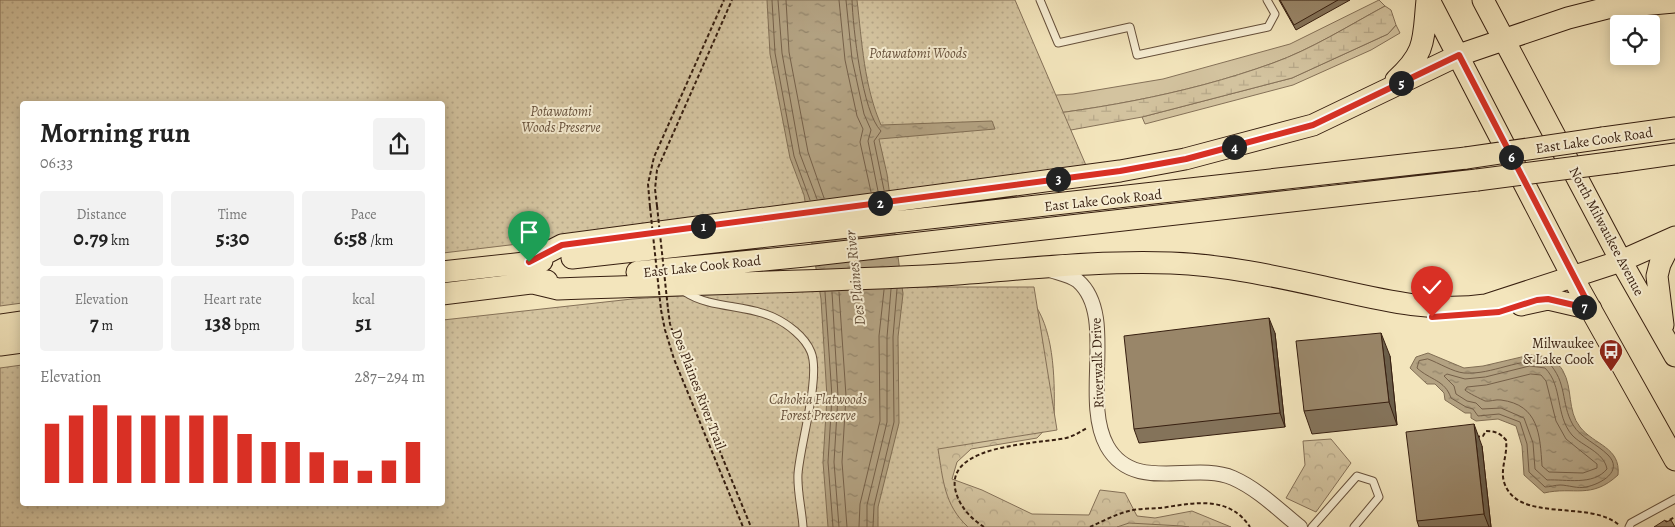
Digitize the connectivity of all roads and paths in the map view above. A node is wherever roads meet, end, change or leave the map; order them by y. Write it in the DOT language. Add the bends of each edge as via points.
graph roads {
  1 [pos="724,0"];
  2 [pos="732,0"];
  3 [pos="1040,0"];
  4 [pos="1267,0"];
  5 [pos="1428,0"];
  6 [pos="1483,0"];
  7 [pos="1675,2"];
  8 [pos="1505,40"];
  9 [pos="1459,55"];
  10 [pos="1385,90"];
  11 [pos="1675,128"];
  12 [pos="1675,154"];
  13 [pos="801,223"];
  14 [pos="1674,238"];
  15 [pos="1622,261"];
  16 [pos="1044,267"];
  17 [pos="445,272"];
  18 [pos="1572,276"];
  19 [pos="533,283"];
  20 [pos="680,284"];
  21 [pos="445,294"];
  22 [pos="1400,304"];
  23 [pos="1591,309"];
  24 [pos="20,322"];
  25 [pos="0,325"];
  26 [pos="1664,335"];
  27 [pos="20,342"];
  28 [pos="0,345"];
  29 [pos="1675,356"];
  30 [pos="1100,421"];
  31 [pos="1469,438"];
  32 [pos="1675,460"];
  33 [pos="1675,499"];
  34 [pos="1675,517"];
  35 [pos="1662,524"];
  36 [pos="743,527"];
  37 [pos="751,527"];
  38 [pos="803,527"];
  39 [pos="984,527"];
  40 [pos="1090,527"];
  41 [pos="1250,527"];
  42 [pos="1300,527"];
  43 [pos="1312,527"];
  44 [pos="1354,527"];
  45 [pos="1621,527"];
  46 [pos="1629,527"];
  1 -- 36 [label="path, Des Plaines River Trail, bridge" via="654,157 648,184 664,330"];
  2 -- 37 [label="path, Des Plaines River Trail, bridge" via="657,170 655,190 670,324"];
  3 -- 4 [label="lane" via="1058,43 1130,27 1137,55 1268,27 1275,14"];
  5 -- 9 [label="main road"];
  5 -- 10 [label="main road" via="1422,50 1409,68"];
  6 -- 8 [label="main road, North Milwaukee Avenue"];
  7 -- 8 [label="main road" via="1607,8"];
  8 -- 9 [label="main road"];
  8 -- 15 [label="main road, North Milwaukee Avenue"];
  9 -- 10 [label="main road"];
  9 -- 18 [label="main road"];
  10 -- 13 [label="main road" via="1313,125 1186,159 1120,171 906,199"];
  11 -- 13 [label="main road, East Lake Cook Road, bridge" via="1466,158 908,221"];
  12 -- 19 [label="main road, East Lake Cook Road, bridge" via="910,245"];
  13 -- 17 [label="main road" via="562,245 529,262"];
  14 -- 15 [label="main road"];
  14 -- 26 [label="main road" via="1657,276"];
  15 -- 18 [label="main road"];
  15 -- 26 [label="main road, North Milwaukee Avenue"];
  16 -- 20 [label="main road"];
  16 -- 22 [label="main road" via="1132,261 1202,264"];
  16 -- 30 [label="street, Riverwalk Drive" via="1077,280 1094,303"];
  18 -- 22 [label="main road" via="1486,306 1462,309"];
  18 -- 23 [label="main road"];
  19 -- 20 [label="main road" via="558,289"];
  19 -- 21 [label="main road, East Lake Cook Road"];
  20 -- 38 [label="lane" via="693,296 771,316 786,323 803,339 812,354 814,373 798,475"];
  22 -- 23 [label="main road" via="1406,312 1432,317 1499,312 1548,299"];
  23 -- 32 [label="main road"];
  24 -- 25 [label="main road"];
  26 -- 29 [label="main road, North Milwaukee Avenue"];
  27 -- 28 [label="main road"];
  30 -- 39 [label="path" via="1069,438 980,453 960,467 955,478 958,498 965,510"];
  30 -- 42 [label="street, Riverwalk Drive" via="1107,445 1125,466 1149,474 1232,477 1257,492"];
  31 -- 45 [label="path" via="1483,436 1486,431 1502,435 1507,447 1504,482 1521,501 1543,509 1572,509 1599,515"];
  33 -- 46 [label="lane"];
  34 -- 35 [label="path"];
  40 -- 41 [label="path" via="1130,510 1198,503 1216,503 1232,508"];
  43 -- 44 [label="lane" via="1357,476 1373,481 1380,497"];
}
